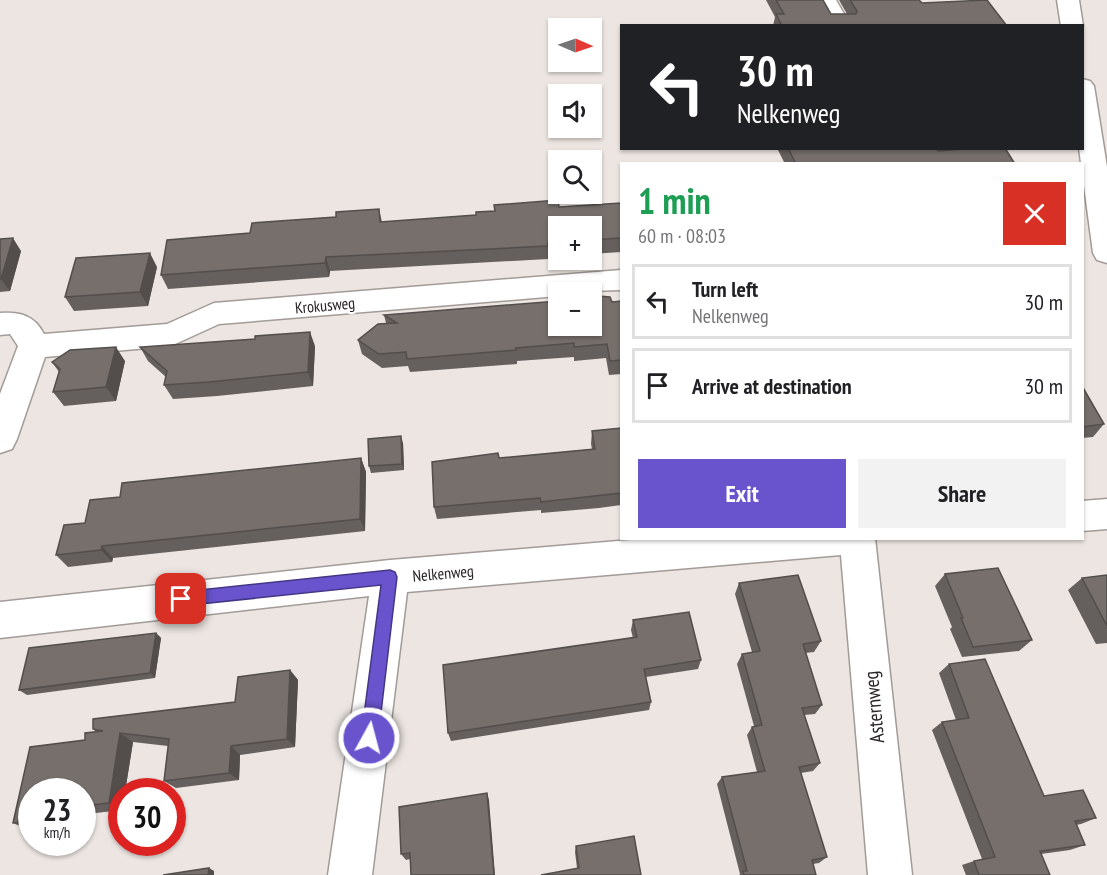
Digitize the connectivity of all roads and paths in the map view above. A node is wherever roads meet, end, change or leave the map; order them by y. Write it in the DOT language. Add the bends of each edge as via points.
graph roads {
  1 [pos="825,0"];
  2 [pos="1068,0"];
  3 [pos="839,24"];
  4 [pos="1072,24"];
  5 [pos="1084,99"];
  6 [pos="1107,253"];
  7 [pos="620,280"];
  8 [pos="16,331"];
  9 [pos="0,439"];
  10 [pos="1107,514"];
  11 [pos="1084,516"];
  12 [pos="828,540"];
  13 [pos="857,540"];
  14 [pos="390,577"];
  15 [pos="0,620"];
  16 [pos="350,875"];
  17 [pos="891,875"];
  1 -- 3 [label="street"];
  2 -- 4 [label="street"];
  5 -- 6 [label="street"];
  7 -- 8 [label="street, Krokusweg" via="214,314 171,335"];
  8 -- 9 [label="street"];
  10 -- 11 [label="street"];
  12 -- 14 [label="street, Nelkenweg"];
  13 -- 17 [label="street, Asternweg"];
  14 -- 15 [label="street, Nelkenweg"];
  14 -- 16 [label="street"];
}
